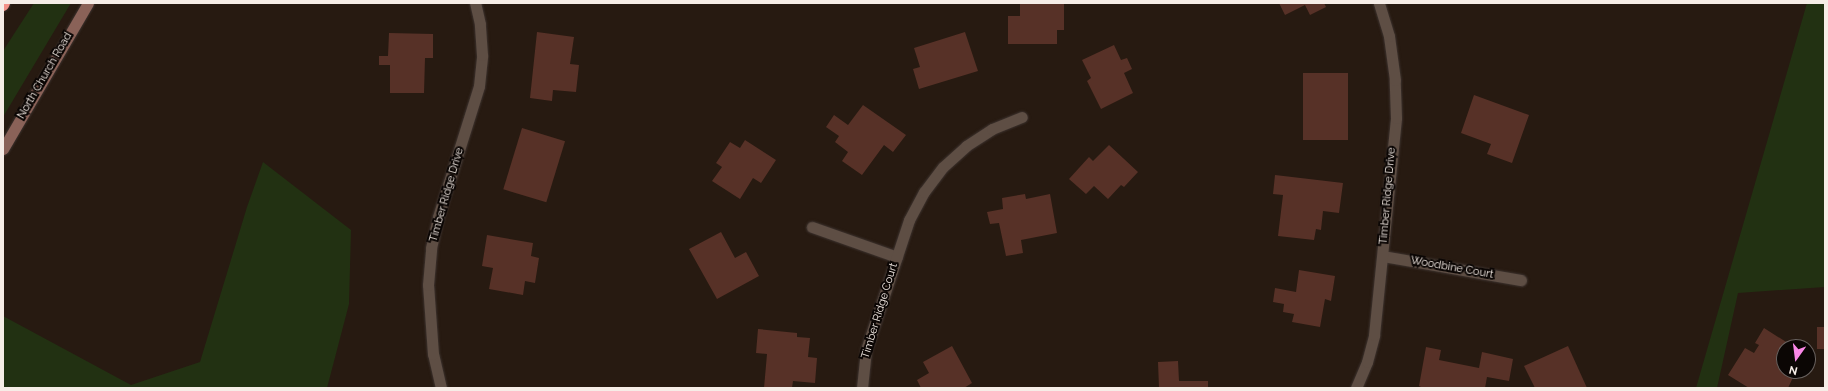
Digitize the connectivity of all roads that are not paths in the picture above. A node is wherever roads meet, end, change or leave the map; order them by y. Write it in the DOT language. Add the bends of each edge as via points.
graph roads {
  1 [pos="88,3"];
  2 [pos="475,3"];
  3 [pos="1379,3"];
  4 [pos="1022,117"];
  5 [pos="3,149"];
  6 [pos="812,227"];
  7 [pos="1383,256"];
  8 [pos="897,257"];
  9 [pos="1521,280"];
  10 [pos="441,388"];
  11 [pos="862,388"];
  12 [pos="1356,388"];
  1 -- 5 [label="main road, North Church Road"];
  2 -- 10 [label="street, Timber Ridge Drive" via="480,24 482,55 479,86 438,217 431,248 428,285 433,354"];
  3 -- 7 [label="street, Timber Ridge Drive" via="1389,36 1396,110"];
  4 -- 8 [label="street, Timber Ridge Court" via="992,130 966,146 943,167 924,192 909,220"];
  6 -- 8 [label="street, Timber Ridge Court"];
  7 -- 9 [label="street, Woodbine Court"];
  7 -- 12 [label="street, Timber Ridge Drive" via="1374,335 1367,362"];
  8 -- 11 [label="street, Timber Ridge Court" via="866,350"];
}
